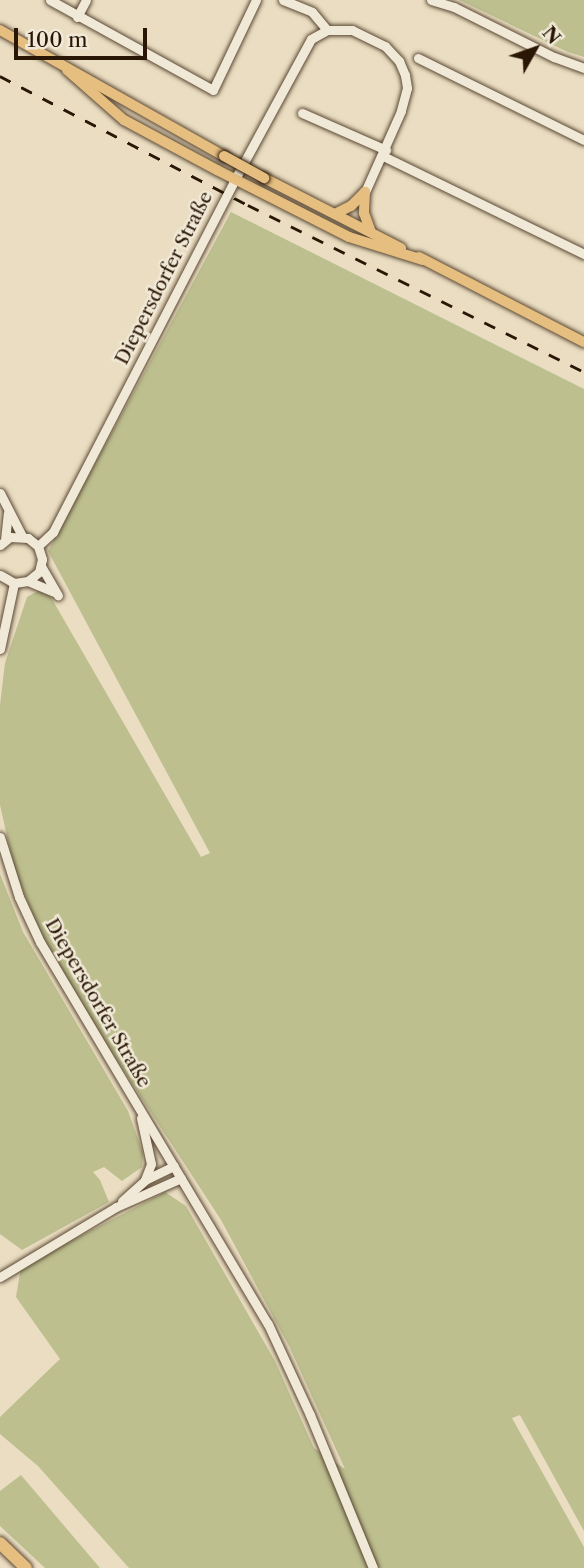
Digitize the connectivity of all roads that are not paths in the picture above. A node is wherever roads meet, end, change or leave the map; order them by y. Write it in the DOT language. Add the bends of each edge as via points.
graph roads {
  1 [pos="50,0"];
  2 [pos="86,0"];
  3 [pos="256,0"];
  4 [pos="283,0"];
  5 [pos="431,0"];
  6 [pos="77,17"];
  7 [pos="0,30"];
  8 [pos="327,30"];
  9 [pos="418,58"];
  10 [pos="584,68"];
  11 [pos="67,70"];
  12 [pos="302,113"];
  13 [pos="584,140"];
  14 [pos="384,153"];
  15 [pos="235,179"];
  16 [pos="365,192"];
  17 [pos="335,214"];
  18 [pos="371,232"];
  19 [pos="584,254"];
  20 [pos="423,260"];
  21 [pos="584,342"];
  22 [pos="0,493"];
  23 [pos="8,511"];
  24 [pos="22,536"];
  25 [pos="2,542"];
  26 [pos="38,546"];
  27 [pos="41,566"];
  28 [pos="0,575"];
  29 [pos="28,582"];
  30 [pos="14,583"];
  31 [pos="0,649"];
  32 [pos="0,837"];
  33 [pos="136,1103"];
  34 [pos="174,1166"];
  35 [pos="181,1178"];
  36 [pos="145,1180"];
  37 [pos="116,1207"];
  38 [pos="0,1277"];
  39 [pos="0,1543"];
  40 [pos="26,1568"];
  41 [pos="373,1568"];
  1 -- 6 [label="street"];
  2 -- 6 [label="street"];
  3 -- 6 [label="street" via="213,90"];
  4 -- 8 [label="street" via="312,12"];
  5 -- 10 [label="street"];
  7 -- 11 [label="main road"];
  8 -- 14 [label="street" via="352,30 385,46 399,61 406,94"];
  8 -- 15 [label="street, Diepersdorfer Straße" via="311,40"];
  9 -- 13 [label="street"];
  11 -- 15 [label="main road" via="124,120"];
  11 -- 17 [label="main road, bridge"];
  12 -- 14 [label="street"];
  14 -- 16 [label="street"];
  14 -- 19 [label="street"];
  15 -- 20 [label="main road" via="349,237"];
  15 -- 26 [label="street, Diepersdorfer Straße" via="53,532"];
  16 -- 17 [label="main road"];
  16 -- 18 [label="main road"];
  17 -- 18 [label="main road"];
  18 -- 20 [label="main road"];
  20 -- 21 [label="main road"];
  22 -- 23 [label="street"];
  23 -- 24 [label="street"];
  23 -- 25 [label="street"];
  24 -- 25 [label="street"];
  24 -- 26 [label="street"];
  26 -- 27 [label="street"];
  27 -- 29 [label="street"];
  27 -- 29 [label="street" via="58,595"];
  28 -- 30 [label="street"];
  29 -- 30 [label="street"];
  30 -- 31 [label="street"];
  32 -- 33 [label="street, Diepersdorfer Straße" via="19,897 40,942"];
  33 -- 34 [label="street, Diepersdorfer Straße"];
  33 -- 36 [label="street" via="150,1149"];
  34 -- 35 [label="street, Diepersdorfer Straße"];
  34 -- 36 [label="street"];
  35 -- 37 [label="street"];
  35 -- 41 [label="street, Diepersdorfer Straße" via="238,1270 290,1369"];
  36 -- 37 [label="street"];
  37 -- 38 [label="street"];
  39 -- 40 [label="highway"];
}
